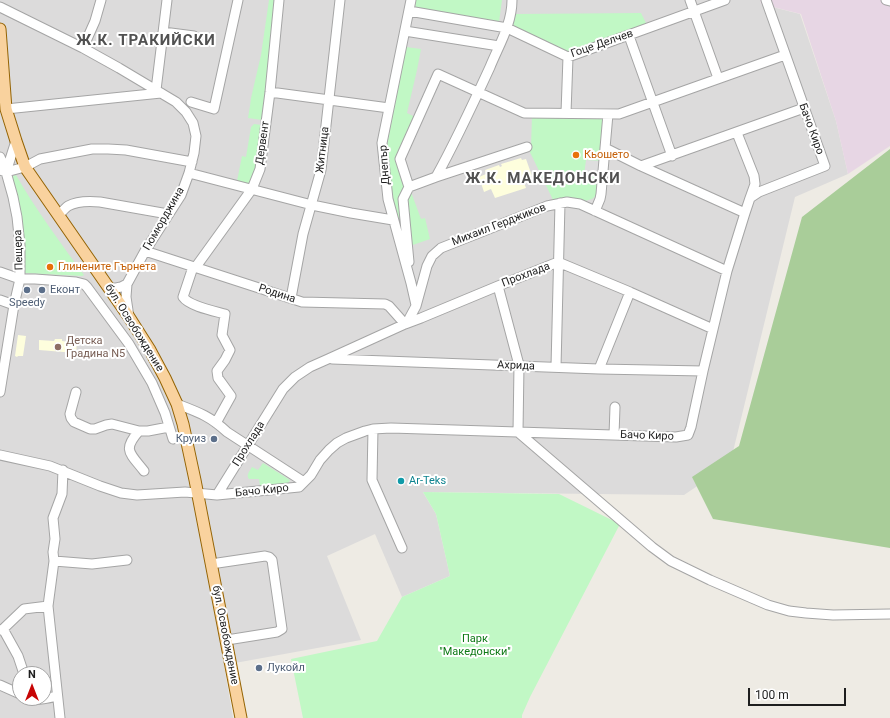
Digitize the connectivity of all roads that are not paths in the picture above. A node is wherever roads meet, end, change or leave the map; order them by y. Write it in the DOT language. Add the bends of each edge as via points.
graph roads {
  1 [pos="101,0"];
  2 [pos="167,0"];
  3 [pos="238,0"];
  4 [pos="279,0"];
  5 [pos="340,0"];
  6 [pos="411,0"];
  7 [pos="512,0"];
  8 [pos="690,0"];
  9 [pos="725,0"];
  10 [pos="766,0"];
  11 [pos="886,0"];
  12 [pos="890,1"];
  13 [pos="0,7"];
  14 [pos="408,11"];
  15 [pos="694,11"];
  16 [pos="507,28"];
  17 [pos="0,29"];
  18 [pos="405,30"];
  19 [pos="163,32"];
  20 [pos="194,36"];
  21 [pos="629,36"];
  22 [pos="499,46"];
  23 [pos="83,48"];
  24 [pos="785,55"];
  25 [pos="568,58"];
  26 [pos="718,78"];
  27 [pos="158,91"];
  28 [pos="270,92"];
  29 [pos="479,92"];
  30 [pos="329,100"];
  31 [pos="191,102"];
  32 [pos="653,102"];
  33 [pos="389,108"];
  34 [pos="804,108"];
  35 [pos="6,109"];
  36 [pos="566,113"];
  37 [pos="608,114"];
  38 [pos="737,133"];
  39 [pos="16,141"];
  40 [pos="526,147"];
  41 [pos="605,148"];
  42 [pos="672,156"];
  43 [pos="0,157"];
  44 [pos="192,162"];
  45 [pos="26,166"];
  46 [pos="642,166"];
  47 [pos="3,171"];
  48 [pos="189,173"];
  49 [pos="436,177"];
  50 [pos="409,187"];
  51 [pos="252,189"];
  52 [pos="750,198"];
  53 [pos="560,203"];
  54 [pos="312,205"];
  55 [pos="596,211"];
  56 [pos="745,212"];
  57 [pos="168,214"];
  58 [pos="59,215"];
  59 [pos="393,220"];
  60 [pos="145,251"];
  61 [pos="558,262"];
  62 [pos="194,267"];
  63 [pos="727,271"];
  64 [pos="0,272"];
  65 [pos="20,279"];
  66 [pos="411,283"];
  67 [pos="127,284"];
  68 [pos="498,286"];
  69 [pos="108,288"];
  70 [pos="630,292"];
  71 [pos="291,298"];
  72 [pos="0,300"];
  73 [pos="14,305"];
  74 [pos="416,306"];
  75 [pos="129,317"];
  76 [pos="405,324"];
  77 [pos="713,329"];
  78 [pos="3,356"];
  79 [pos="328,359"];
  80 [pos="519,366"];
  81 [pos="556,367"];
  82 [pos="599,369"];
  83 [pos="703,371"];
  84 [pos="0,392"];
  85 [pos="76,392"];
  86 [pos="177,404"];
  87 [pos="615,407"];
  88 [pos="216,422"];
  89 [pos="169,427"];
  90 [pos="373,429"];
  91 [pos="139,431"];
  92 [pos="518,432"];
  93 [pos="614,434"];
  94 [pos="173,439"];
  95 [pos="248,446"];
  96 [pos="0,455"];
  97 [pos="63,470"];
  98 [pos="144,471"];
  99 [pos="304,482"];
  100 [pos="198,493"];
  101 [pos="217,495"];
  102 [pos="402,548"];
  103 [pos="127,560"];
  104 [pos="54,561"];
  105 [pos="211,564"];
  106 [pos="48,606"];
  107 [pos="890,614"];
  108 [pos="1,630"];
  109 [pos="226,640"];
  110 [pos="21,666"];
  111 [pos="0,685"];
  112 [pos="12,690"];
  113 [pos="57,696"];
  114 [pos="52,697"];
  115 [pos="60,718"];
  116 [pos="241,718"];
  1 -- 23 [label="street"];
  2 -- 19 [label="street"];
  3 -- 31 [label="street" via="214,109"];
  4 -- 28 [label="street, Дервент"];
  5 -- 30 [label="street, Житница"];
  6 -- 14 [label="street, Днепър"];
  7 -- 16 [label="street"];
  8 -- 15 [label="street"];
  9 -- 15 [label="street, Гоце Делчев"];
  10 -- 24 [label="street, Бачо Киро"];
  11 -- 12 [label="street"];
  13 -- 23 [label="street, Гюмюрджина"];
  14 -- 16 [label="street, Гоце Делчев"];
  14 -- 18 [label="street, Днепър"];
  15 -- 21 [label="street, Гоце Делчев"];
  15 -- 26 [label="street"];
  16 -- 22 [label="street"];
  16 -- 25 [label="street, Гоце Делчев"];
  17 -- 35 [label="main road, бул. Освобождение"];
  18 -- 22 [label="street"];
  18 -- 33 [label="street, Днепър"];
  19 -- 20 [label="street"];
  19 -- 27 [label="street"];
  21 -- 25 [label="street, Гоце Делчев"];
  21 -- 32 [label="street"];
  22 -- 29 [label="street"];
  23 -- 27 [label="street, Гюмюрджина"];
  24 -- 26 [label="street"];
  24 -- 34 [label="street, Бачо Киро"];
  25 -- 36 [label="street"];
  26 -- 32 [label="street"];
  27 -- 35 [label="street"];
  27 -- 44 [label="street, Гюмюрджина" via="176,102 193,123 196,136"];
  28 -- 30 [label="street"];
  28 -- 51 [label="street, Дервент" via="260,169"];
  29 -- 36 [label="street" via="524,113"];
  29 -- 49 [label="street"];
  29 -- 50 [label="street, Днепър" via="438,74 400,160"];
  30 -- 33 [label="street"];
  30 -- 54 [label="street, Житница" via="321,170"];
  32 -- 37 [label="street" via="619,114"];
  32 -- 42 [label="street"];
  33 -- 59 [label="street, Днепър" via="382,144"];
  34 -- 38 [label="street"];
  34 -- 52 [label="street, Бачо Киро" via="825,166"];
  35 -- 39 [label="main road, бул. Освобождение"];
  36 -- 37 [label="street"];
  37 -- 41 [label="street"];
  38 -- 42 [label="street"];
  38 -- 52 [label="street" via="754,176 755,184"];
  39 -- 45 [label="main road, бул. Освобождение"];
  39 -- 47 [label="street"];
  40 -- 49 [label="street"];
  41 -- 46 [label="street"];
  41 -- 55 [label="street" via="601,194"];
  42 -- 46 [label="street"];
  43 -- 47 [label="street, Пещера"];
  44 -- 45 [label="street" via="108,149 40,159"];
  44 -- 48 [label="street, Гюмюрджина"];
  45 -- 47 [label="street"];
  45 -- 58 [label="main road, бул. Освобождение"];
  46 -- 56 [label="street"];
  47 -- 65 [label="street, Пещера" via="13,196 17,217"];
  48 -- 51 [label="street"];
  48 -- 57 [label="street, Гюмюрджина" via="181,195"];
  49 -- 50 [label="street"];
  50 -- 66 [label="street" via="403,199"];
  51 -- 54 [label="street"];
  51 -- 62 [label="street, Дервент"];
  52 -- 56 [label="street, Бачо Киро"];
  53 -- 55 [label="street, Михаил Герджиков" via="580,204"];
  53 -- 61 [label="street"];
  53 -- 74 [label="street, Михаил Герджиков" via="441,248 432,256 427,266"];
  54 -- 59 [label="street"];
  54 -- 71 [label="street, Житница" via="303,234"];
  55 -- 63 [label="street, Михаил Герджиков"];
  56 -- 63 [label="street, Бачо Киро"];
  57 -- 58 [label="street" via="100,202 86,202 67,207"];
  57 -- 60 [label="street, Гюмюрджина"];
  58 -- 69 [label="main road, бул. Освобождение"];
  59 -- 66 [label="street, Днепър"];
  60 -- 62 [label="street, Родина"];
  60 -- 67 [label="street, Гюмюрджина"];
  61 -- 68 [label="street, Прохлада"];
  61 -- 70 [label="street, Прохлада"];
  61 -- 81 [label="street"];
  62 -- 71 [label="street, Родина"];
  62 -- 88 [label="street, Дервент" via="184,297 196,305 225,314 222,335 230,350 217,371 218,378 231,396"];
  63 -- 77 [label="street, Бачо Киро"];
  64 -- 65 [label="street"];
  65 -- 73 [label="street, Пещера"];
  65 -- 89 [label="street" via="84,284 129,344 152,382"];
  66 -- 74 [label="street, Днепър"];
  67 -- 69 [label="street"];
  67 -- 75 [label="street"];
  68 -- 76 [label="street, Прохлада"];
  68 -- 80 [label="street"];
  69 -- 75 [label="main road, бул. Освобождение"];
  70 -- 77 [label="street, Прохлада"];
  70 -- 82 [label="street"];
  71 -- 76 [label="street, Родина" via="302,302 385,304"];
  72 -- 73 [label="street"];
  73 -- 78 [label="street, Пещера"];
  74 -- 76 [label="street"];
  75 -- 86 [label="main road, бул. Освобождение" via="166,378"];
  76 -- 79 [label="street, Прохлада"];
  77 -- 83 [label="street, Бачо Киро"];
  78 -- 84 [label="street, Пещера"];
  79 -- 80 [label="street, Ахрида"];
  79 -- 95 [label="street, Прохлада" via="310,367 283,389"];
  80 -- 81 [label="street, Ахрида"];
  80 -- 92 [label="street"];
  81 -- 82 [label="street, Ахрида"];
  82 -- 83 [label="street, Ахрида"];
  83 -- 93 [label="street, Бачо Киро" via="688,435 676,437"];
  85 -- 91 [label="street" via="70,414 74,422 90,429 112,424"];
  86 -- 88 [label="street"];
  86 -- 100 [label="main road, бул. Освобождение"];
  87 -- 93 [label="street"];
  88 -- 95 [label="street"];
  89 -- 91 [label="street"];
  89 -- 94 [label="street"];
  90 -- 92 [label="street, Бачо Киро"];
  90 -- 99 [label="street, Бачо Киро" via="337,443"];
  90 -- 102 [label="street" via="372,480"];
  91 -- 98 [label="street" via="128,448"];
  92 -- 93 [label="street, Бачо Киро"];
  92 -- 107 [label="street" via="671,561 710,580 789,610 833,615"];
  95 -- 99 [label="street"];
  95 -- 101 [label="street, Прохлада"];
  96 -- 97 [label="street, Бачо Киро"];
  97 -- 100 [label="street, Бачо Киро" via="100,486 128,494"];
  97 -- 104 [label="street" via="62,494 53,518"];
  99 -- 101 [label="street, Бачо Киро" via="299,487"];
  100 -- 101 [label="street, Бачо Киро"];
  100 -- 105 [label="main road, бул. Освобождение"];
  103 -- 104 [label="street" via="92,564"];
  104 -- 106 [label="street"];
  105 -- 109 [label="main road, бул. Освобождение"];
  105 -- 109 [label="street" via="265,556 272,560 282,629"];
  106 -- 108 [label="street" via="24,609"];
  106 -- 113 [label="street"];
  108 -- 110 [label="street" via="18,656"];
  109 -- 116 [label="main road, бул. Освобождение"];
  111 -- 112 [label="street"];
  113 -- 114 [label="street"];
  113 -- 115 [label="street"];
}
